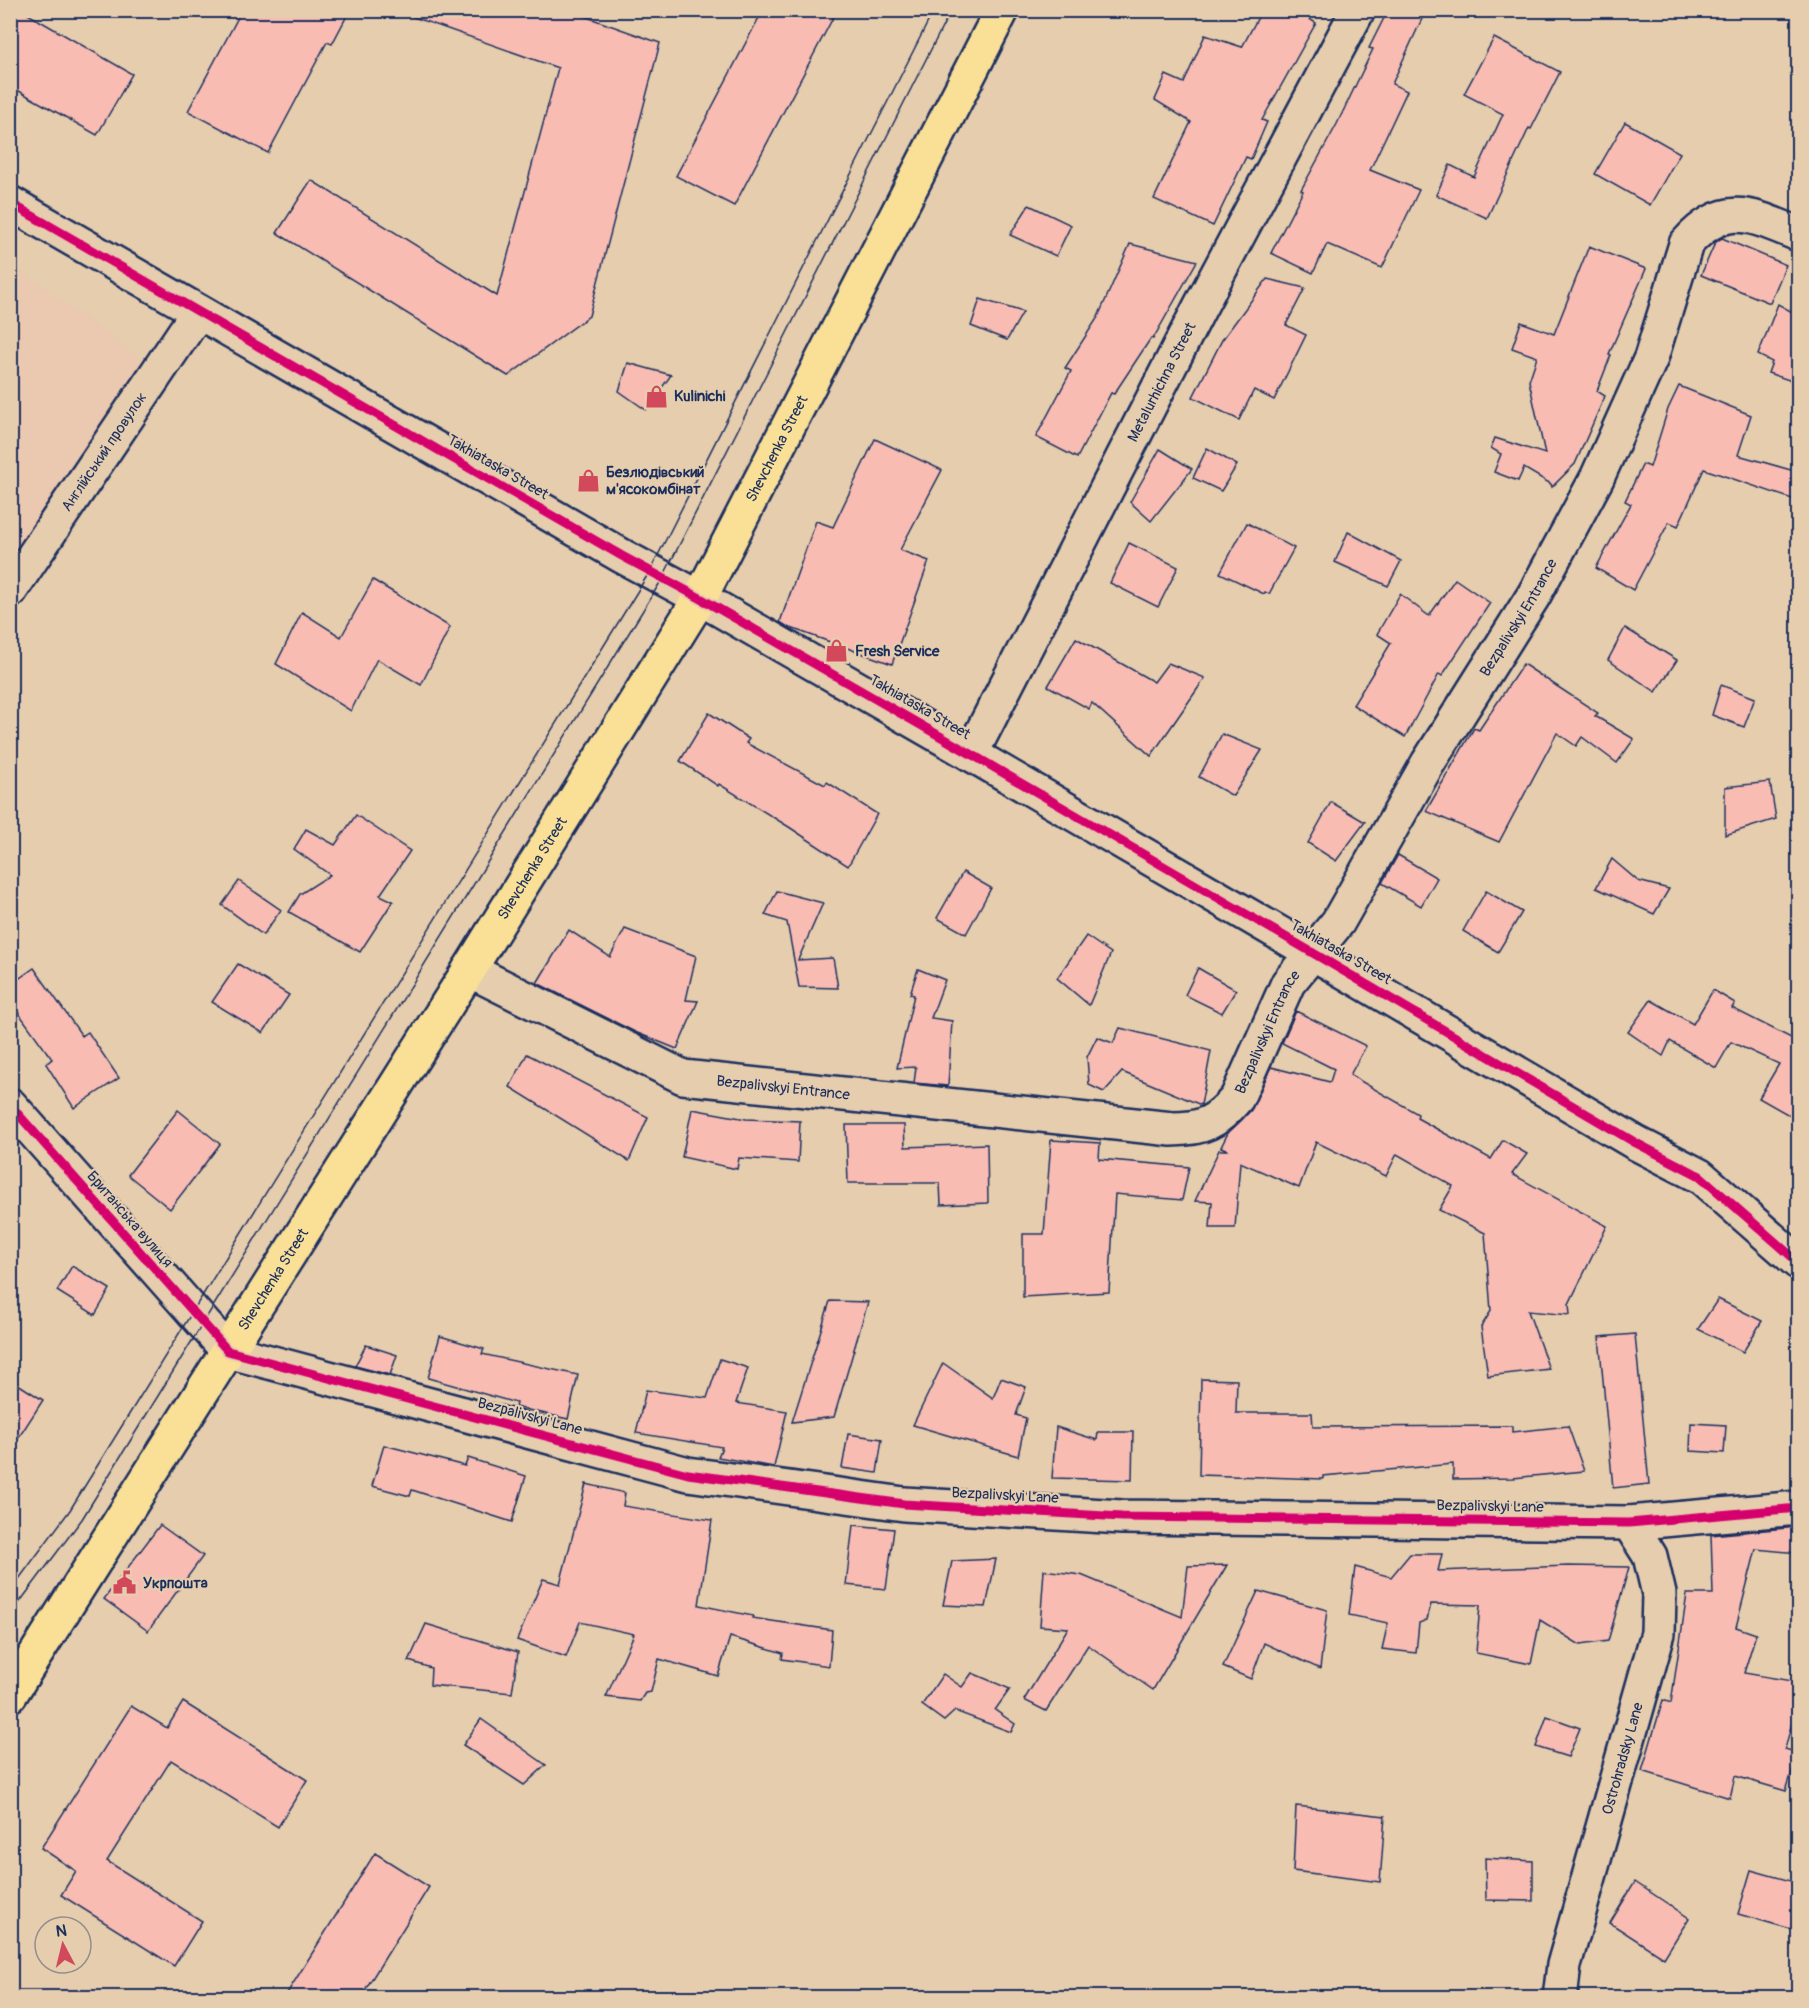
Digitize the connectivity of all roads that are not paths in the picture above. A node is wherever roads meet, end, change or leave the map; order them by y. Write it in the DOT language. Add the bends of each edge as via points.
graph roads {
  1 [pos="1002,10"];
  2 [pos="1358,10"];
  3 [pos="10,203"];
  4 [pos="1798,234"];
  5 [pos="198,312"];
  6 [pos="10,591"];
  7 [pos="700,598"];
  8 [pos="971,754"];
  9 [pos="1313,952"];
  10 [pos="469,970"];
  11 [pos="10,1106"];
  12 [pos="1798,1262"];
  13 [pos="228,1351"];
  14 [pos="1798,1508"];
  15 [pos="1629,1522"];
  16 [pos="10,1695"];
  17 [pos="1560,1998"];
  1 -- 7 [label="main road, Shevchenka Street"];
  2 -- 8 [label="street, Metalurhichna Street" via="1200,307"];
  3 -- 5 [label="street, Takhiataska Street"];
  4 -- 9 [label="street, Bezpalivskyi Entrance" via="1755,217 1736,215 1716,219 1686,244 1651,358 1596,478 1534,595 1428,763 1338,922"];
  5 -- 6 [label="street, Англійський провулок"];
  5 -- 7 [label="street, Takhiataska Street"];
  7 -- 8 [label="street, Takhiataska Street"];
  7 -- 10 [label="main road, Shevchenka Street"];
  8 -- 9 [label="street, Takhiataska Street"];
  9 -- 10 [label="street, Bezpalivskyi Entrance" via="1288,983 1237,1098 1209,1124 1191,1129 682,1077"];
  9 -- 12 [label="street, Takhiataska Street" via="1636,1143 1700,1176"];
  10 -- 13 [label="main road, Shevchenka Street"];
  11 -- 13 [label="street, Британська вулиця"];
  13 -- 15 [label="street, Bezpalivskyi Lane" via="688,1474 904,1504 1122,1516"];
  13 -- 16 [label="main road, Shevchenka Street"];
  14 -- 15 [label="street, Bezpalivskyi Lane"];
  15 -- 17 [label="street, Ostrohradsky Lane" via="1650,1556 1659,1594 1658,1633 1564,1965"];
}
